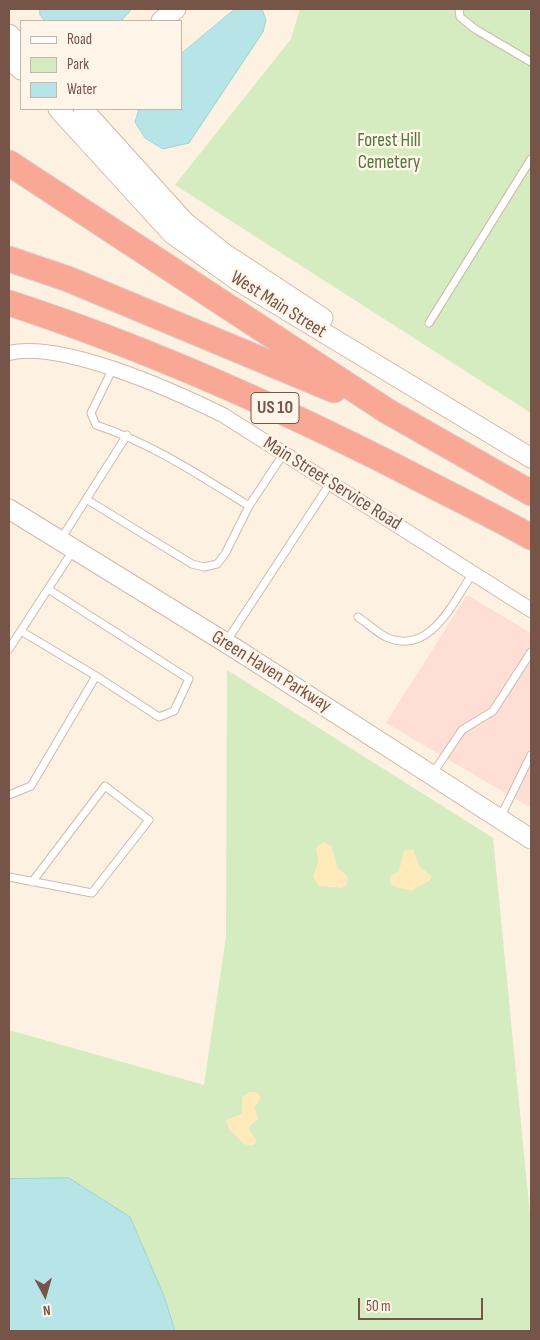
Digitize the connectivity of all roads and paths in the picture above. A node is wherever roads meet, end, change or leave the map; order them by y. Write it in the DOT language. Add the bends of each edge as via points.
graph roads {
  1 [pos="176,9"];
  2 [pos="459,9"];
  3 [pos="162,20"];
  4 [pos="9,34"];
  5 [pos="20,45"];
  6 [pos="9,58"];
  7 [pos="531,62"];
  8 [pos="20,69"];
  9 [pos="59,110"];
  10 [pos="84,110"];
  11 [pos="531,160"];
  12 [pos="9,162"];
  13 [pos="9,260"];
  14 [pos="9,303"];
  15 [pos="429,323"];
  16 [pos="9,353"];
  17 [pos="112,370"];
  18 [pos="387,411"];
  19 [pos="127,435"];
  20 [pos="531,445"];
  21 [pos="284,453"];
  22 [pos="531,458"];
  23 [pos="331,482"];
  24 [pos="531,493"];
  25 [pos="86,499"];
  26 [pos="249,506"];
  27 [pos="9,509"];
  28 [pos="531,537"];
  29 [pos="68,544"];
  30 [pos="473,573"];
  31 [pos="48,589"];
  32 [pos="531,610"];
  33 [pos="358,617"];
  34 [pos="21,631"];
  35 [pos="226,643"];
  36 [pos="9,650"];
  37 [pos="531,652"];
  38 [pos="96,676"];
  39 [pos="531,755"];
  40 [pos="432,775"];
  41 [pos="9,795"];
  42 [pos="500,818"];
  43 [pos="531,839"];
  44 [pos="9,877"];
  45 [pos="32,882"];
  1 -- 3 [label="street"];
  2 -- 7 [label="lane" via="460,17 475,29"];
  4 -- 5 [label="street"];
  6 -- 8 [label="street"];
  9 -- 22 [label="street, West Main Street" via="172,234 238,282"];
  10 -- 20 [label="street, West Main Street" via="185,222 224,254 337,328"];
  11 -- 15 [label="lane"];
  12 -- 18 [label="highway"];
  13 -- 18 [label="highway, US 10" via="68,278"];
  14 -- 28 [label="highway, US 10" via="188,369 260,401 330,433"];
  16 -- 17 [label="street, Main Street Service Road" via="40,351 83,359"];
  17 -- 19 [label="lane" via="91,413 92,420 96,425"];
  17 -- 21 [label="street, Main Street Service Road" via="181,394 223,415"];
  18 -- 24 [label="highway, US 10"];
  19 -- 25 [label="lane"];
  19 -- 26 [label="lane"];
  21 -- 23 [label="street, Main Street Service Road"];
  21 -- 26 [label="lane"];
  23 -- 30 [label="street, Main Street Service Road"];
  23 -- 35 [label="lane"];
  25 -- 26 [label="lane" via="192,564 204,567 217,564 225,554"];
  25 -- 29 [label="lane"];
  27 -- 29 [label="street, Green Haven Parkway"];
  29 -- 31 [label="lane"];
  29 -- 35 [label="street, Green Haven Parkway"];
  30 -- 32 [label="street, Main Street Service Road"];
  30 -- 33 [label="lane" via="436,627 423,638 406,642 387,637"];
  31 -- 34 [label="lane"];
  31 -- 38 [label="lane" via="189,679 174,710 159,717"];
  34 -- 36 [label="lane"];
  34 -- 38 [label="lane"];
  35 -- 40 [label="street, Green Haven Parkway"];
  37 -- 40 [label="lane" via="493,711 462,730"];
  38 -- 41 [label="lane" via="31,786"];
  39 -- 42 [label="lane"];
  40 -- 42 [label="street, Green Haven Parkway"];
  42 -- 43 [label="street, Green Haven Parkway"];
  44 -- 45 [label="lane"];
  45 -- 45 [label="lane" via="92,893 149,820 105,786"];
}
